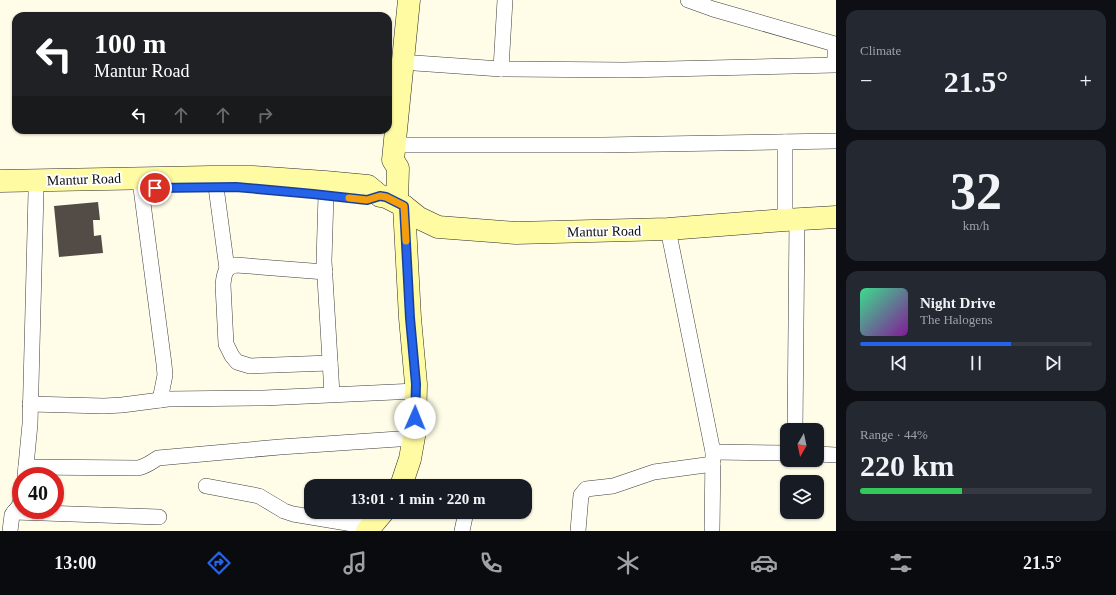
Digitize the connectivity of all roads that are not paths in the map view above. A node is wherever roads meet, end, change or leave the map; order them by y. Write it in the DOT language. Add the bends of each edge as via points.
graph roads {
  1 [pos="408,0"];
  2 [pos="422,0"];
  3 [pos="504,0"];
  4 [pos="688,0"];
  5 [pos="836,40"];
  6 [pos="415,63"];
  7 [pos="501,70"];
  8 [pos="836,141"];
  9 [pos="785,142"];
  10 [pos="405,145"];
  11 [pos="398,168"];
  12 [pos="0,181"];
  13 [pos="216,187"];
  14 [pos="141,188"];
  15 [pos="0,192"];
  16 [pos="36,192"];
  17 [pos="326,195"];
  18 [pos="393,201"];
  19 [pos="836,217"];
  20 [pos="791,219"];
  21 [pos="668,230"];
  22 [pos="227,269"];
  23 [pos="325,272"];
  24 [pos="330,363"];
  25 [pos="416,391"];
  26 [pos="332,394"];
  27 [pos="160,400"];
  28 [pos="30,404"];
  29 [pos="795,423"];
  30 [pos="413,438"];
  31 [pos="780,453"];
  32 [pos="824,454"];
  33 [pos="836,454"];
  34 [pos="713,458"];
  35 [pos="26,467"];
  36 [pos="64,470"];
  37 [pos="403,479"];
  38 [pos="206,486"];
  39 [pos="64,510"];
  40 [pos="12,515"];
  41 [pos="158,517"];
  42 [pos="465,519"];
  43 [pos="374,523"];
  44 [pos="10,531"];
  45 [pos="462,531"];
  46 [pos="578,531"];
  47 [pos="712,531"];
  1 -- 11 [label="main road" via="393,160"];
  2 -- 6 [label="main road"];
  3 -- 7 [label="street"];
  4 -- 5 [label="street" via="713,9"];
  5 -- 7 [label="street" via="835,65"];
  6 -- 7 [label="street"];
  6 -- 10 [label="main road"];
  8 -- 9 [label="street"];
  9 -- 10 [label="street"];
  9 -- 20 [label="street"];
  10 -- 11 [label="main road" via="403,160"];
  11 -- 18 [label="main road"];
  12 -- 18 [label="main road, Mantur Road" via="253,177 368,186"];
  13 -- 14 [label="main road, Mantur Road"];
  13 -- 17 [label="main road, Mantur Road"];
  13 -- 22 [label="street"];
  14 -- 16 [label="main road, Mantur Road"];
  14 -- 27 [label="street" via="165,375"];
  15 -- 16 [label="main road, Mantur Road"];
  16 -- 28 [label="street"];
  17 -- 18 [label="main road, Mantur Road"];
  17 -- 23 [label="street"];
  18 -- 21 [label="main road, Mantur Road" via="438,227 516,232"];
  18 -- 25 [label="main road"];
  19 -- 20 [label="main road, Mantur Road"];
  20 -- 21 [label="main road, Mantur Road"];
  20 -- 29 [label="street"];
  21 -- 34 [label="street"];
  22 -- 23 [label="street" via="236,265"];
  22 -- 24 [label="street" via="223,285 226,344 237,362 250,366"];
  23 -- 24 [label="street"];
  24 -- 26 [label="street"];
  25 -- 26 [label="street"];
  25 -- 30 [label="main road"];
  26 -- 27 [label="street"];
  27 -- 28 [label="street" via="122,406"];
  28 -- 35 [label="street"];
  30 -- 36 [label="street" via="158,458 150,465 138,468"];
  30 -- 37 [label="main road"];
  31 -- 34 [label="street"];
  32 -- 33 [label="street"];
  34 -- 46 [label="street" via="654,472 613,486 586,489 581,495"];
  34 -- 47 [label="street"];
  38 -- 43 [label="street" via="259,496 293,514"];
  39 -- 41 [label="street"];
  40 -- 44 [label="street"];
  42 -- 45 [label="street"];
}
